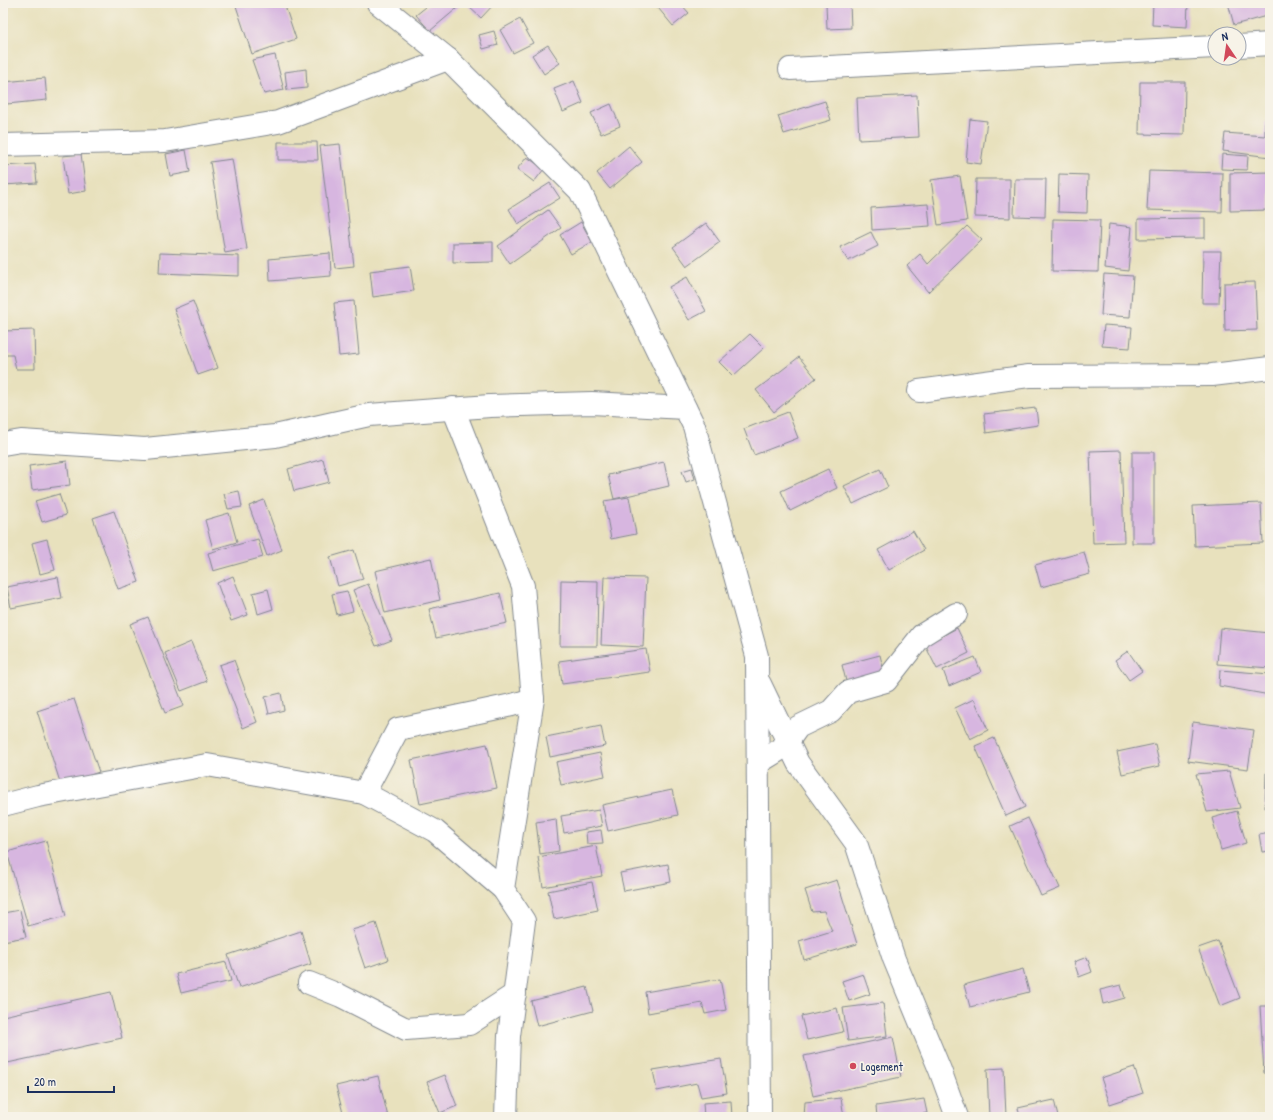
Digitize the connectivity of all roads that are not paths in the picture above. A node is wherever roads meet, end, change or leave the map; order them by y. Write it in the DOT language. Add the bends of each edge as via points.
graph roads {
  1 [pos="378,3"];
  2 [pos="1270,44"];
  3 [pos="1247,45"];
  4 [pos="1207,47"];
  5 [pos="448,59"];
  6 [pos="790,69"];
  7 [pos="3,145"];
  8 [pos="1270,368"];
  9 [pos="919,391"];
  10 [pos="453,408"];
  11 [pos="685,408"];
  12 [pos="3,444"];
  13 [pos="956,614"];
  14 [pos="757,676"];
  15 [pos="533,699"];
  16 [pos="788,742"];
  17 [pos="758,763"];
  18 [pos="364,793"];
  19 [pos="3,805"];
  20 [pos="503,889"];
  21 [pos="309,983"];
  22 [pos="515,994"];
  23 [pos="506,1117"];
  24 [pos="760,1117"];
  25 [pos="958,1117"];
  1 -- 5 [label="street"];
  2 -- 3 [label="street"];
  4 -- 6 [label="street"];
  5 -- 7 [label="street" via="278,122 165,141"];
  5 -- 11 [label="street" via="580,191"];
  8 -- 9 [label="street" via="1212,375 1029,376"];
  10 -- 11 [label="street" via="592,403"];
  10 -- 12 [label="street" via="369,415 275,436 145,449 21,441"];
  10 -- 15 [label="street" via="523,586"];
  11 -- 14 [label="street" via="694,426 757,656"];
  13 -- 16 [label="street" via="922,635 886,681 848,692 831,711 798,727"];
  14 -- 16 [label="street"];
  14 -- 17 [label="street"];
  15 -- 18 [label="street" via="398,729"];
  15 -- 20 [label="street"];
  16 -- 17 [label="street" via="784,748"];
  16 -- 25 [label="street" via="798,763 856,843 894,959"];
  17 -- 24 [label="street"];
  18 -- 19 [label="street" via="207,765 38,796"];
  18 -- 20 [label="street" via="435,832"];
  20 -- 22 [label="street" via="524,921"];
  21 -- 22 [label="street" via="406,1029 469,1024"];
  22 -- 23 [label="street" via="509,1036"];
}
